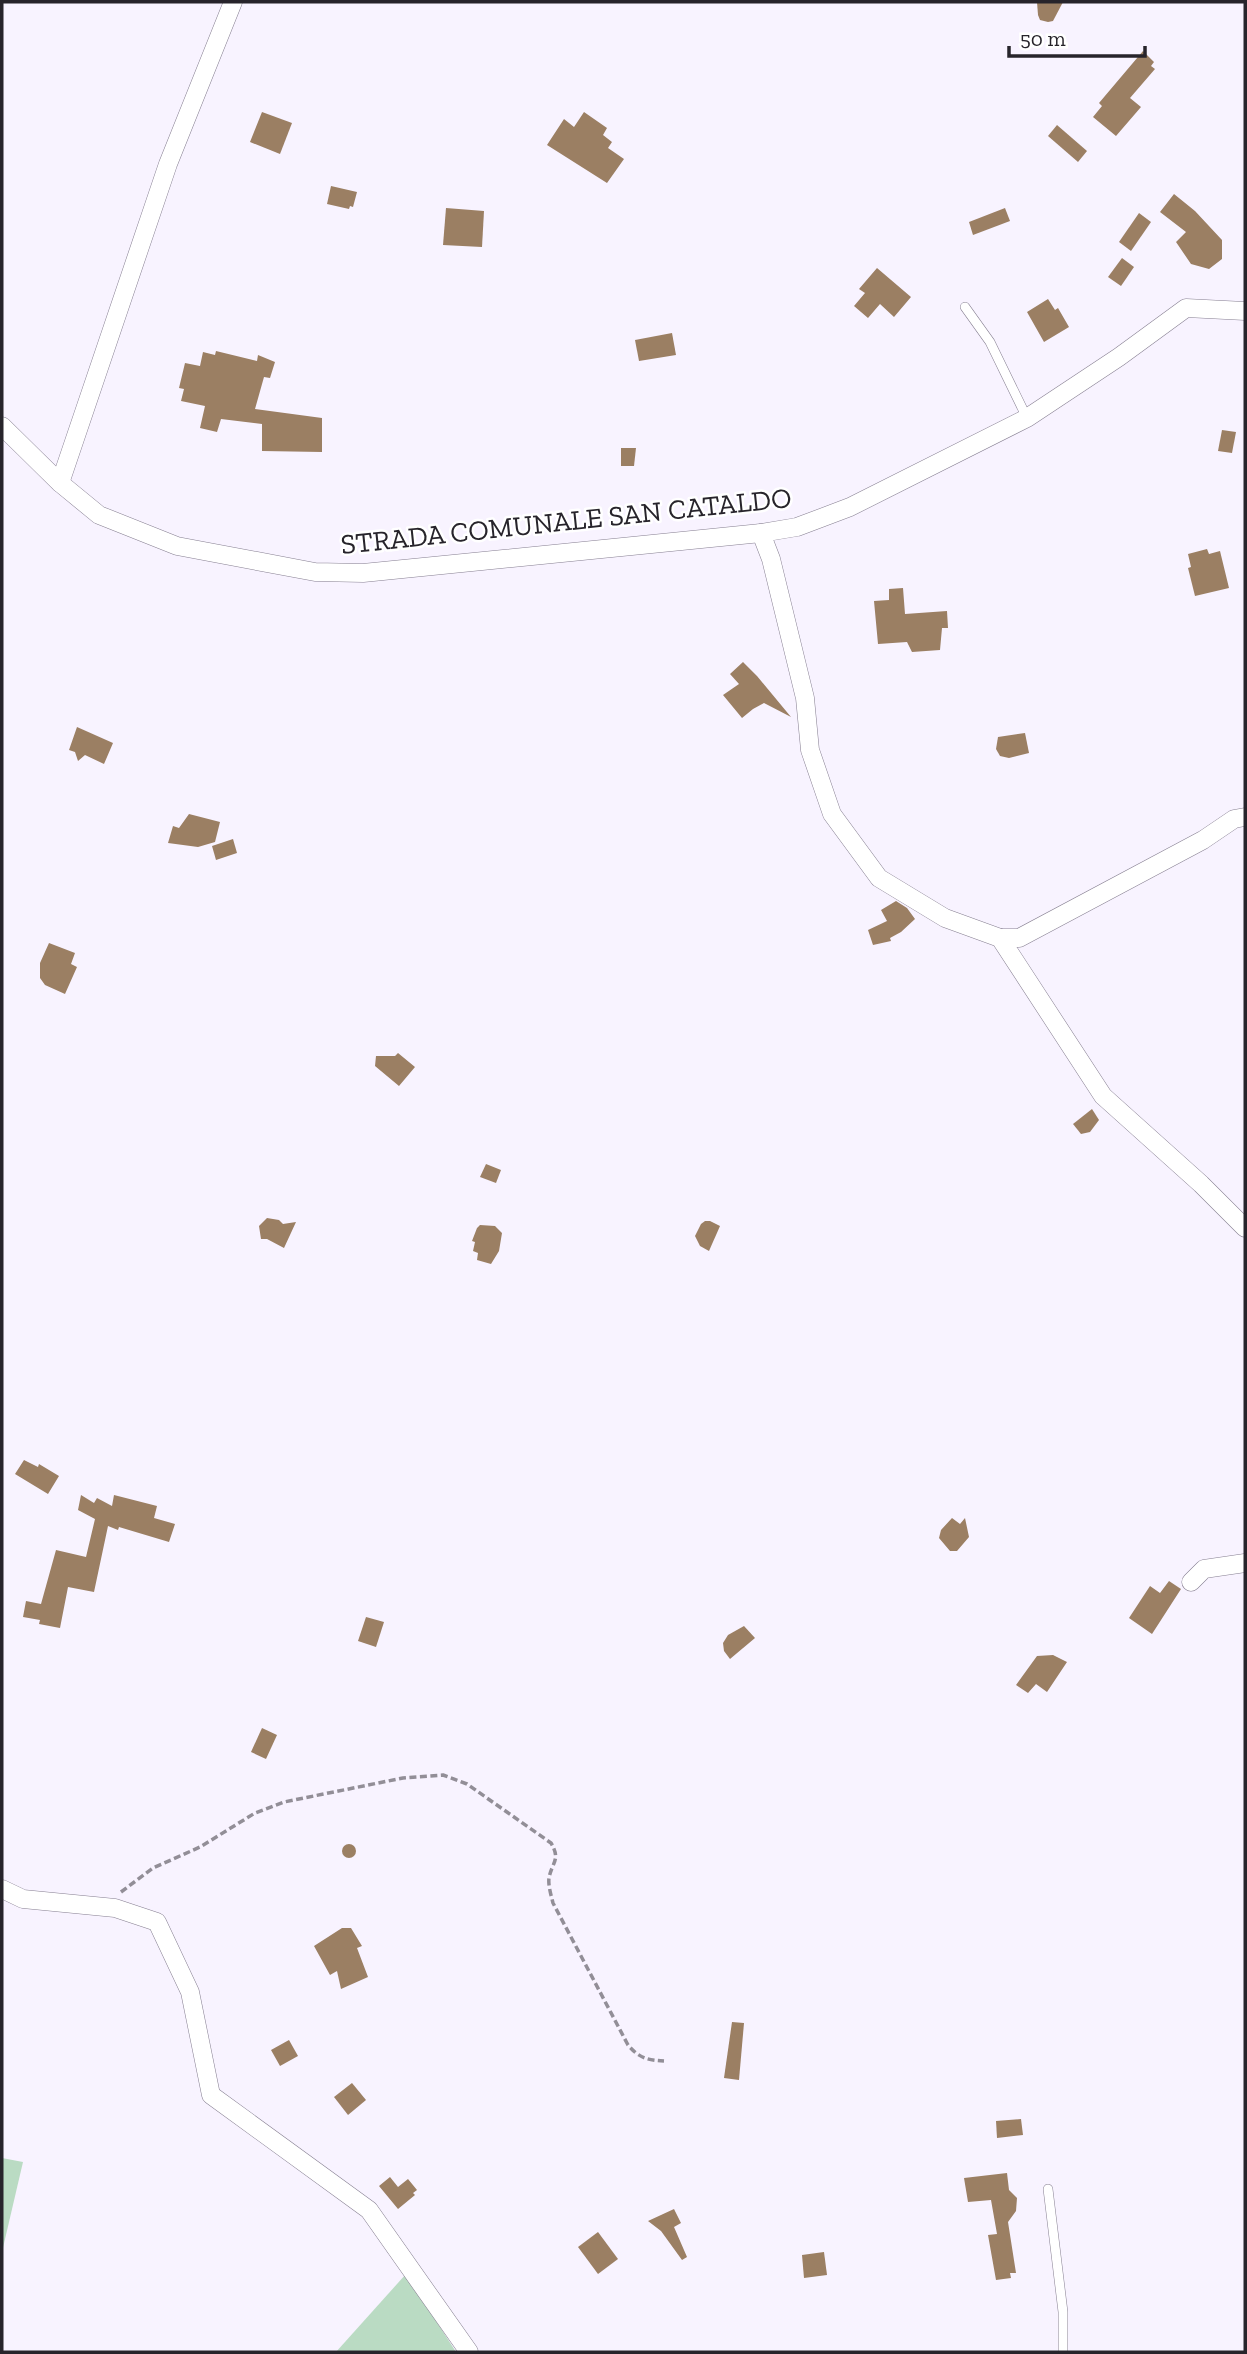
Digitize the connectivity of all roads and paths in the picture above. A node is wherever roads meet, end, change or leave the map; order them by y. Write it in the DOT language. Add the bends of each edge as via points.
graph roads {
  1 [pos="233,2"];
  2 [pos="965,307"];
  3 [pos="1245,311"];
  4 [pos="1027,418"];
  5 [pos="2,426"];
  6 [pos="60,483"];
  7 [pos="761,533"];
  8 [pos="1245,817"];
  9 [pos="1000,938"];
  10 [pos="1245,1228"];
  11 [pos="1245,1563"];
  12 [pos="1191,1582"];
  13 [pos="2,1889"];
  14 [pos="115,1908"];
  15 [pos="664,2061"];
  16 [pos="1048,2189"];
  17 [pos="470,2352"];
  18 [pos="1063,2352"];
  1 -- 6 [label="street" via="168,164"];
  2 -- 4 [label="lane" via="990,342"];
  3 -- 4 [label="street, STRADA COMUNALE SAN CATALDO" via="1185,308"];
  4 -- 7 [label="street, STRADA COMUNALE SAN CATALDO" via="850,507 797,527"];
  5 -- 6 [label="street, STRADA COMUNALE SAN CATALDO"];
  6 -- 7 [label="street, STRADA COMUNALE SAN CATALDO" via="99,515 177,546 315,572 363,573"];
  7 -- 9 [label="street" via="805,698 810,750 832,814 879,878 945,918"];
  8 -- 9 [label="street" via="1019,938"];
  9 -- 10 [label="street" via="1103,1096"];
  11 -- 12 [label="street" via="1204,1569"];
  13 -- 14 [label="street" via="23,1899"];
  14 -- 15 [label="path" via="122,1889 255,1813 334,1791 443,1775 467,1784 551,1843 557,1853 548,1880 553,1903 628,2045 637,2056"];
  14 -- 17 [label="street" via="157,1922 190,1992 211,2095 369,2210"];
  16 -- 18 [label="lane" via="1063,2312"];
}
